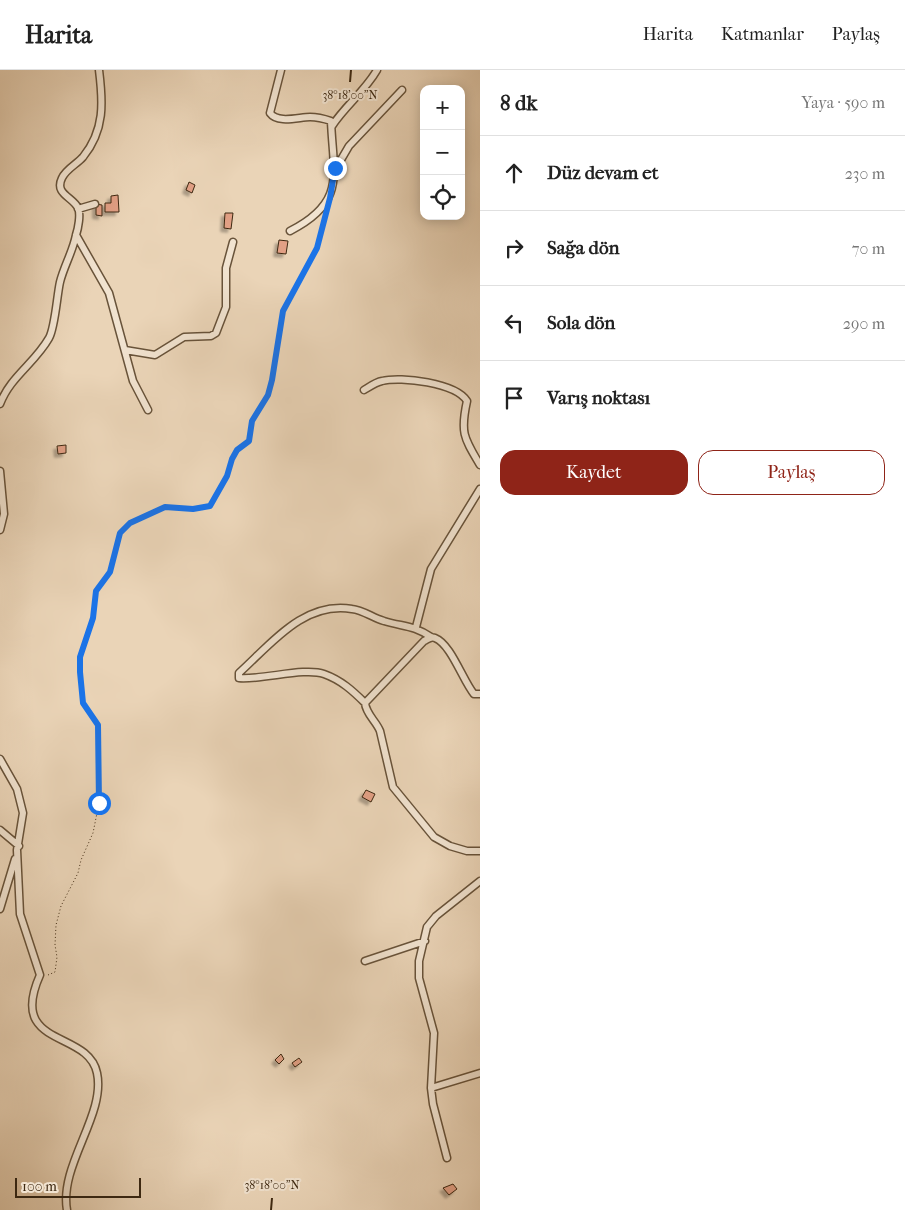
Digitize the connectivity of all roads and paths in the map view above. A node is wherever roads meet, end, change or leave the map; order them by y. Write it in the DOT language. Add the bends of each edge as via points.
graph roads {
  1 [pos="98,70"];
  2 [pos="104,70"];
  3 [pos="281,70"];
  4 [pos="377,70"];
  5 [pos="100,78"];
  6 [pos="402,90"];
  7 [pos="332,126"];
  8 [pos="334,171"];
  9 [pos="95,204"];
  10 [pos="78,209"];
  11 [pos="327,211"];
  12 [pos="290,231"];
  13 [pos="76,235"];
  14 [pos="233,242"];
  15 [pos="125,350"];
  16 [pos="364,390"];
  17 [pos="0,404"];
  18 [pos="148,410"];
  19 [pos="480,465"];
  20 [pos="0,471"];
  21 [pos="480,489"];
  22 [pos="0,530"];
  23 [pos="416,627"];
  24 [pos="431,637"];
  25 [pos="480,694"];
  26 [pos="365,703"];
  27 [pos="0,758"];
  28 [pos="0,830"];
  29 [pos="18,848"];
  30 [pos="480,851"];
  31 [pos="480,882"];
  32 [pos="0,910"];
  33 [pos="425,941"];
  34 [pos="365,961"];
  35 [pos="40,975"];
  36 [pos="480,1073"];
  37 [pos="431,1088"];
  38 [pos="448,1158"];
  39 [pos="67,1210"];
  1 -- 5 [label="street"];
  2 -- 5 [label="street"];
  3 -- 7 [label="street" via="270,113 282,119 313,117 331,121"];
  4 -- 7 [label="street"];
  5 -- 10 [label="street" via="100,129 82,158 62,178 60,186"];
  6 -- 8 [label="street" via="349,146"];
  7 -- 8 [label="street"];
  8 -- 12 [label="street" via="330,198 308,222"];
  9 -- 10 [label="street"];
  10 -- 13 [label="street"];
  11 -- 35 [label="path" via="317,248 283,311 268,395 252,421 249,441 234,454 227,476 210,506 193,509 165,507 130,523 120,533 110,572 96,591 93,618 80,664 83,703 98,725 99,803 92,833 56,925 55,972"];
  13 -- 15 [label="street" via="110,293"];
  13 -- 17 [label="street" via="61,280 51,336 6,389"];
  14 -- 15 [label="street" via="226,268 226,307 216,333 184,337 156,355"];
  15 -- 18 [label="street" via="133,381"];
  16 -- 19 [label="street" via="382,381 431,382 463,394 467,401 464,436"];
  20 -- 22 [label="street" via="4,514"];
  21 -- 23 [label="street" via="431,569"];
  23 -- 24 [label="street"];
  23 -- 26 [label="street" via="384,621 354,609 336,607 312,612 293,623 240,672 238,678 322,673 344,683"];
  24 -- 25 [label="street" via="443,644 474,694"];
  24 -- 26 [label="street"];
  26 -- 30 [label="street" via="380,731 393,787 434,837 450,846"];
  27 -- 29 [label="street" via="17,789 23,813"];
  28 -- 29 [label="street"];
  29 -- 32 [label="street"];
  29 -- 35 [label="street" via="20,914"];
  31 -- 33 [label="street" via="436,916 427,927"];
  33 -- 34 [label="street"];
  33 -- 37 [label="street" via="419,962 419,978 434,1033"];
  35 -- 39 [label="street" via="32,997 36,1019 50,1036 84,1051 95,1065 97,1074 98,1085 92,1110 66,1186"];
  36 -- 37 [label="street"];
  37 -- 38 [label="street"];
}
